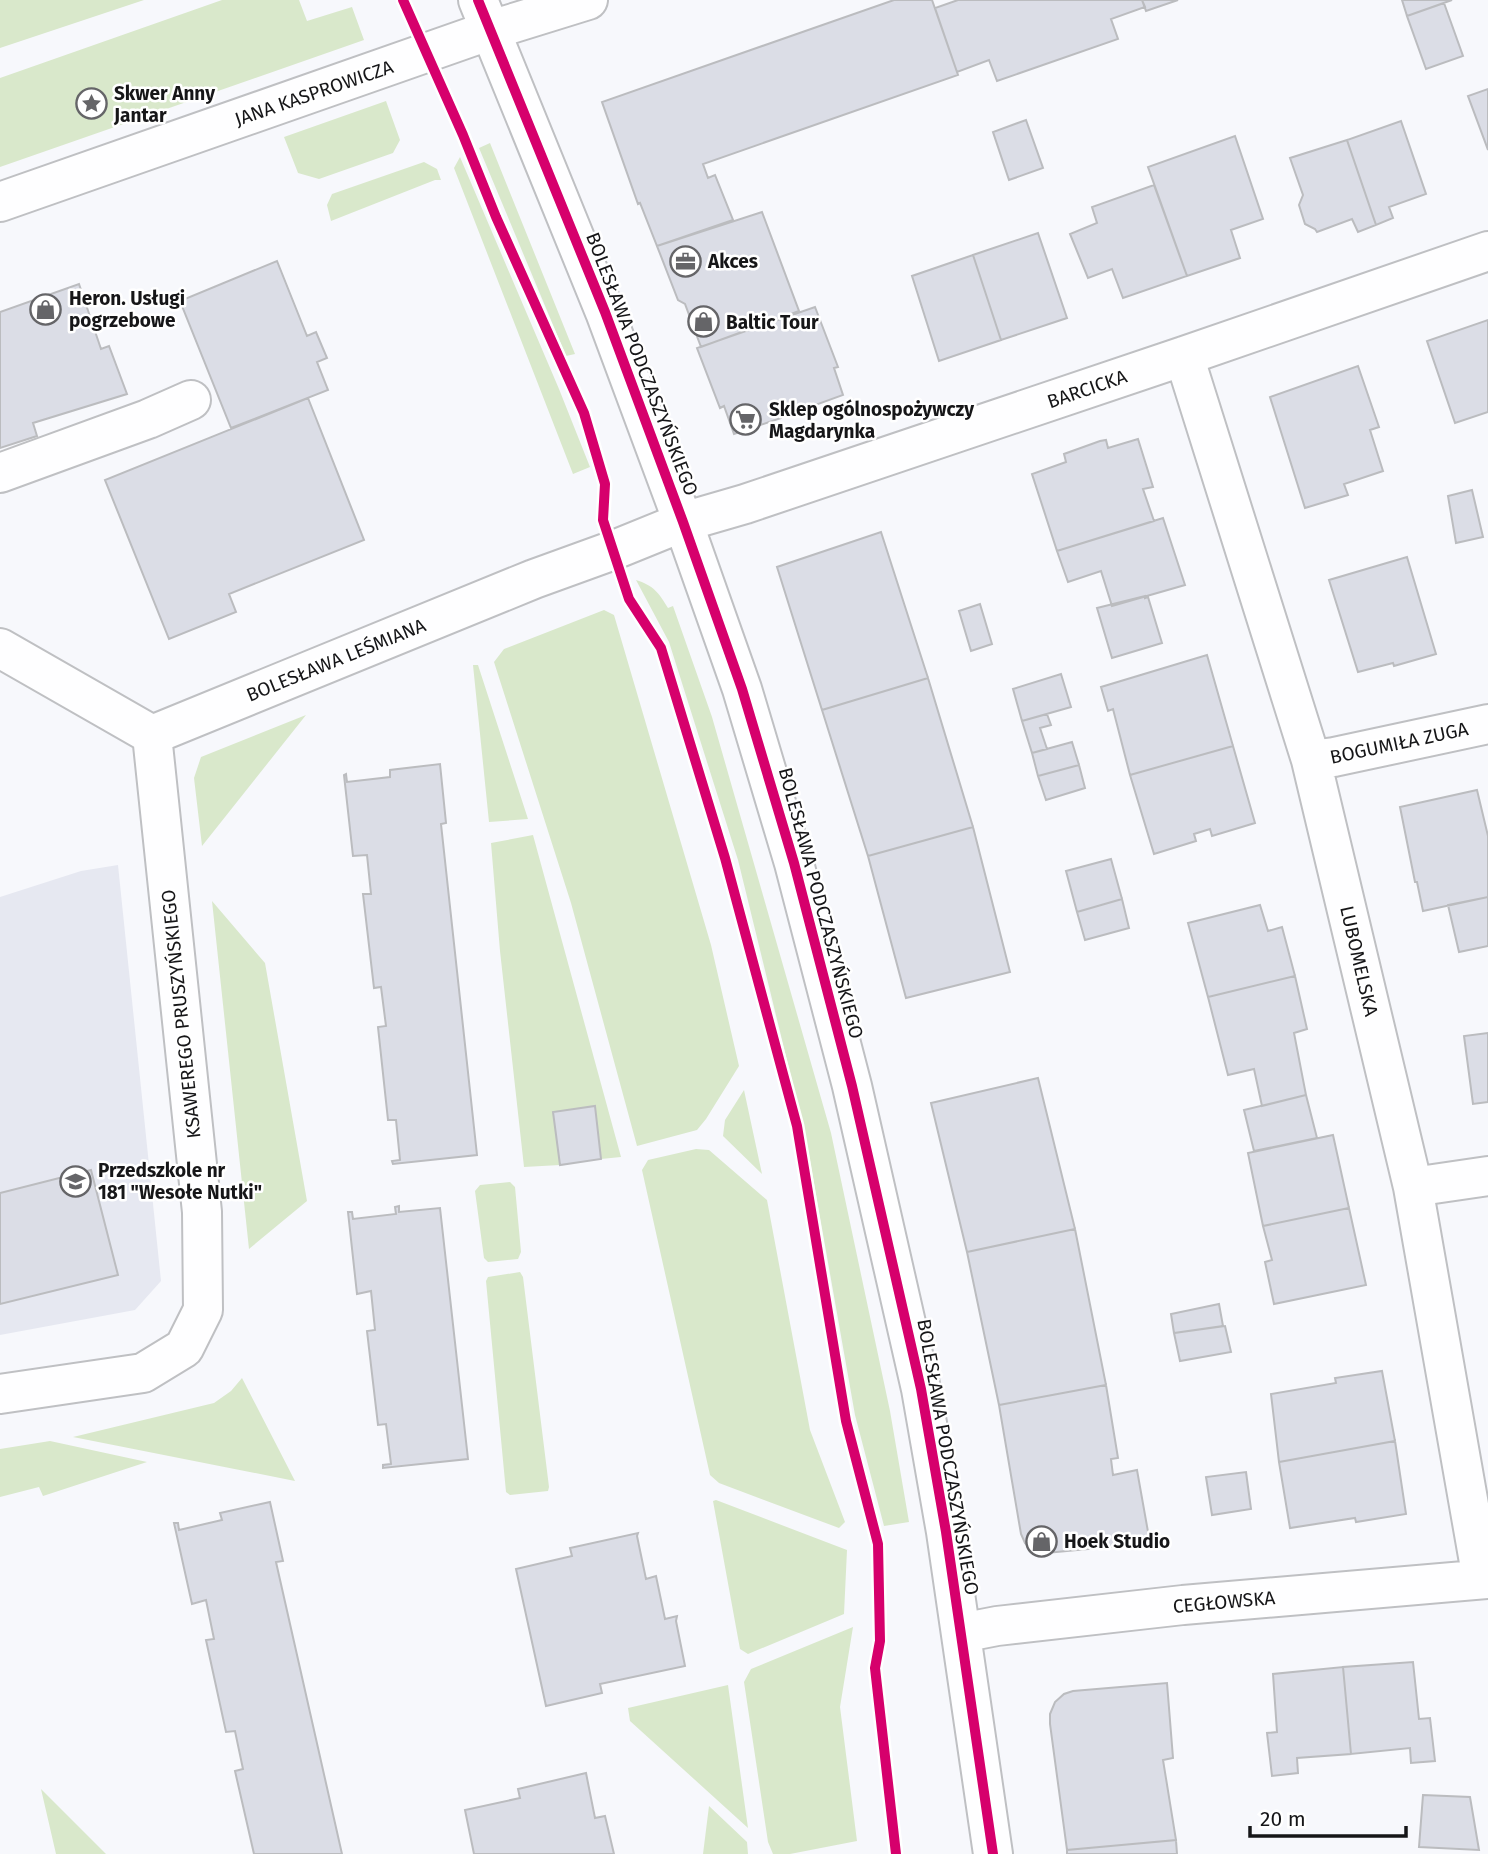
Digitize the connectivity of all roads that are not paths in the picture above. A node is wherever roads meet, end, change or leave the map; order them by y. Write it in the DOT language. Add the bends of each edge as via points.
graph roads {
  1 [pos="588,0"];
  2 [pos="484,15"];
  3 [pos="0,202"];
  4 [pos="1488,251"];
  5 [pos="1184,356"];
  6 [pos="191,400"];
  7 [pos="0,473"];
  8 [pos="683,522"];
  9 [pos="0,648"];
  10 [pos="1488,724"];
  11 [pos="152,735"];
  12 [pos="1311,760"];
  13 [pos="1488,1176"];
  14 [pos="1413,1187"];
  15 [pos="0,1394"];
  16 [pos="1485,1579"];
  17 [pos="961,1633"];
  18 [pos="993,1854"];
  1 -- 2 [label="street, JANA KASPROWICZA"];
  2 -- 3 [label="street, JANA KASPROWICZA"];
  2 -- 8 [label="street, BOLESŁAWA PODCZASZYŃSKIEGO" via="605,312"];
  4 -- 5 [label="street, BARCICKA"];
  5 -- 8 [label="street, BARCICKA"];
  5 -- 12 [label="street, LUBOMELSKA"];
  6 -- 7 [label="street"];
  8 -- 11 [label="street, BOLESŁAWA LEŚMIANA"];
  8 -- 17 [label="street, BOLESŁAWA PODCZASZYŃSKIEGO" via="742,689 834,1012 921,1389"];
  9 -- 11 [label="street"];
  10 -- 12 [label="street, BOGUMIŁA ZUGA"];
  11 -- 15 [label="street, KSAWEREGO PRUSZYŃSKIEGO" via="202,1212 203,1310 184,1348 143,1373"];
  12 -- 14 [label="street, LUBOMELSKA"];
  13 -- 14 [label="street"];
  14 -- 16 [label="street, LUBOMELSKA"];
  16 -- 17 [label="street, CEGŁOWSKA" via="1183,1605"];
  17 -- 18 [label="street, BOLESŁAWA PODCZASZYŃSKIEGO"];
}
